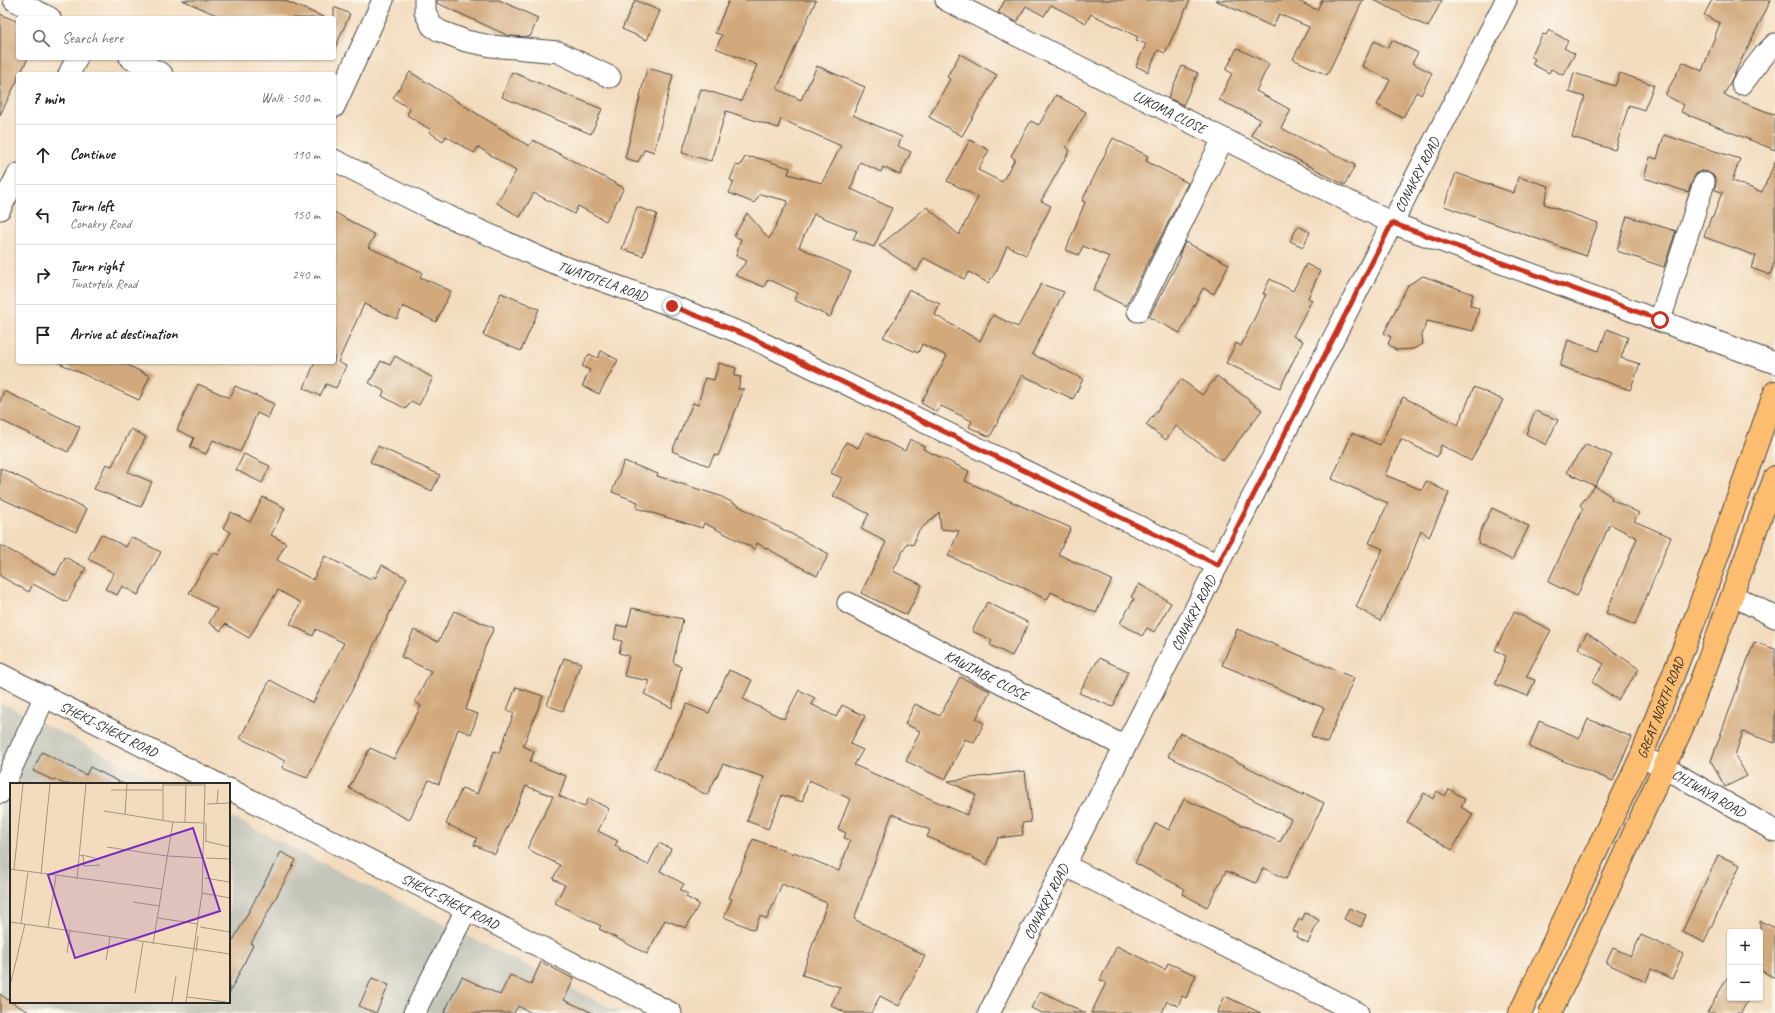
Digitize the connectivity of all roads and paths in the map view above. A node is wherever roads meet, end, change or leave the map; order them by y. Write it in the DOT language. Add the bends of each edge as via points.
graph roads {
  1 [pos="14,0"];
  2 [pos="382,0"];
  3 [pos="425,0"];
  4 [pos="946,0"];
  5 [pos="1506,0"];
  6 [pos="46,16"];
  7 [pos="1775,44"];
  8 [pos="76,60"];
  9 [pos="134,60"];
  10 [pos="70,72"];
  11 [pos="158,72"];
  12 [pos="610,77"];
  13 [pos="1742,84"];
  14 [pos="336,103"];
  15 [pos="1223,139"];
  16 [pos="336,161"];
  17 [pos="16,178"];
  18 [pos="1704,183"];
  19 [pos="0,209"];
  20 [pos="1392,223"];
  21 [pos="1138,311"];
  22 [pos="1660,320"];
  23 [pos="1775,362"];
  24 [pos="1775,392"];
  25 [pos="1775,477"];
  26 [pos="1218,565"];
  27 [pos="1732,595"];
  28 [pos="848,604"];
  29 [pos="1775,617"];
  30 [pos="0,674"];
  31 [pos="45,696"];
  32 [pos="1125,747"];
  33 [pos="1641,757"];
  34 [pos="1664,767"];
  35 [pos="216,783"];
  36 [pos="230,791"];
  37 [pos="0,793"];
  38 [pos="1775,831"];
  39 [pos="1064,866"];
  40 [pos="466,910"];
  41 [pos="414,1013"];
  42 [pos="671,1013"];
  43 [pos="989,1013"];
  44 [pos="1358,1013"];
  45 [pos="1520,1013"];
  46 [pos="1550,1013"];
  1 -- 6 [label="street"];
  2 -- 14 [label="street"];
  3 -- 12 [label="street" via="425,12 432,26 440,31 466,41 490,46 558,52"];
  4 -- 15 [label="street, LUKOMA CLOSE"];
  5 -- 20 [label="street, CONAKRY ROAD"];
  7 -- 13 [label="street"];
  8 -- 10 [label="street"];
  9 -- 11 [label="street"];
  15 -- 20 [label="street, LUKOMA CLOSE"];
  15 -- 21 [label="street"];
  16 -- 26 [label="street, TWATOTELA ROAD" via="430,208 543,259 748,336"];
  17 -- 19 [label="street"];
  18 -- 22 [label="street"];
  20 -- 22 [label="street, LUKOMA CLOSE"];
  20 -- 26 [label="street, CONAKRY ROAD"];
  22 -- 23 [label="street, LUKOMA CLOSE"];
  24 -- 33 [label="main road, GREAT NORTH ROAD" via="1697,614"];
  25 -- 27 [label="main road, GREAT NORTH ROAD"];
  26 -- 32 [label="street, CONAKRY ROAD"];
  27 -- 29 [label="street"];
  27 -- 34 [label="main road, GREAT NORTH ROAD" via="1705,670"];
  28 -- 32 [label="street, KAWIMBE CLOSE"];
  30 -- 31 [label="street, SHEKI-SHEKI ROAD"];
  31 -- 35 [label="street, SHEKI-SHEKI ROAD"];
  31 -- 37 [label="street"];
  32 -- 39 [label="street, CONAKRY ROAD"];
  33 -- 34 [label="street, CHIWAYA ROAD"];
  33 -- 45 [label="main road, GREAT NORTH ROAD"];
  34 -- 38 [label="street, CHIWAYA ROAD"];
  34 -- 46 [label="main road, GREAT NORTH ROAD"];
  36 -- 40 [label="street, SHEKI-SHEKI ROAD"];
  39 -- 43 [label="street, CONAKRY ROAD"];
  39 -- 44 [label="street"];
  40 -- 41 [label="street"];
  40 -- 42 [label="street, SHEKI-SHEKI ROAD"];
}
